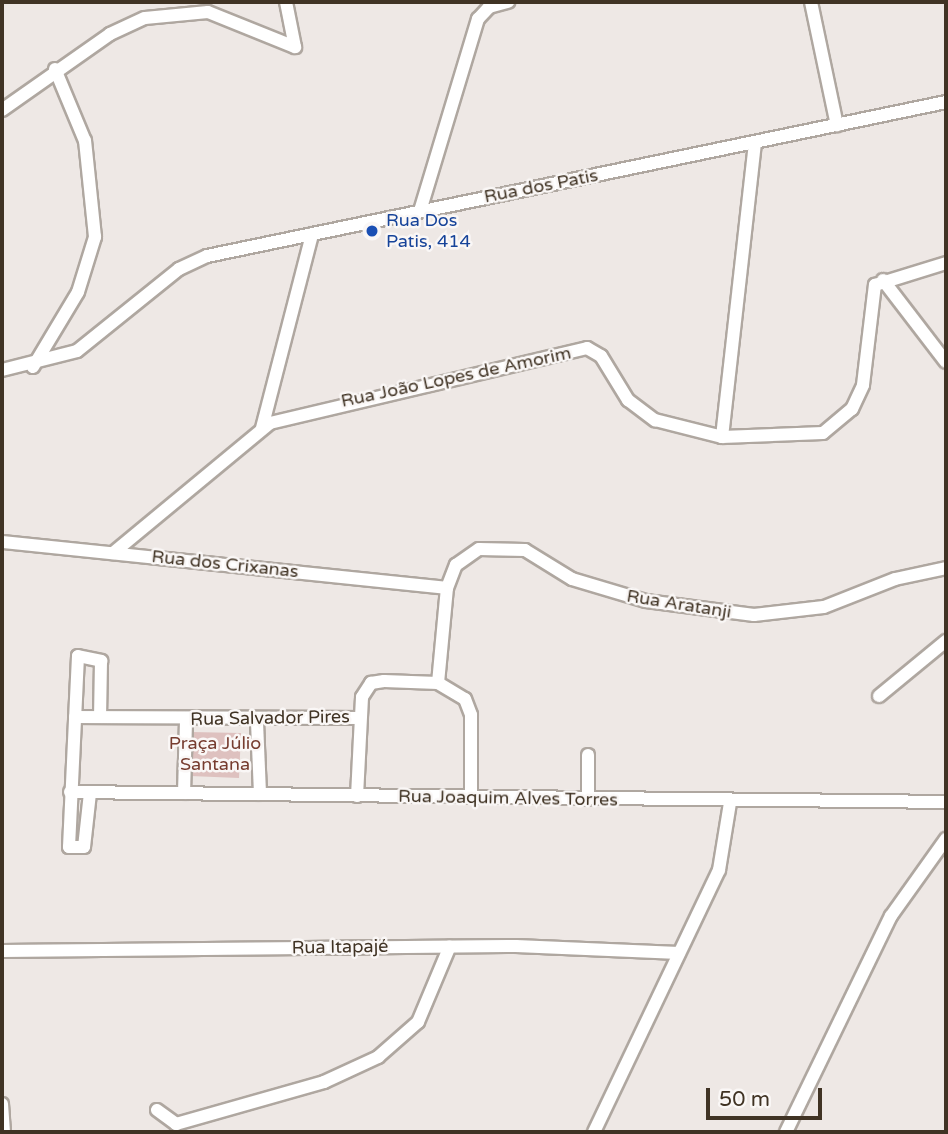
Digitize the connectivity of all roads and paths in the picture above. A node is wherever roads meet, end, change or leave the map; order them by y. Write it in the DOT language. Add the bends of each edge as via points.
graph roads {
  1 [pos="286,2"];
  2 [pos="508,2"];
  3 [pos="811,2"];
  4 [pos="55,69"];
  5 [pos="946,102"];
  6 [pos="2,110"];
  7 [pos="836,125"];
  8 [pos="755,143"];
  9 [pos="420,211"];
  10 [pos="312,234"];
  11 [pos="946,263"];
  12 [pos="883,280"];
  13 [pos="946,362"];
  14 [pos="33,367"];
  15 [pos="2,370"];
  16 [pos="262,428"];
  17 [pos="722,437"];
  18 [pos="2,542"];
  19 [pos="113,553"];
  20 [pos="946,568"];
  21 [pos="447,588"];
  22 [pos="946,641"];
  23 [pos="438,683"];
  24 [pos="880,696"];
  25 [pos="75,717"];
  26 [pos="100,717"];
  27 [pos="357,718"];
  28 [pos="186,720"];
  29 [pos="257,722"];
  30 [pos="588,755"];
  31 [pos="70,792"];
  32 [pos="90,793"];
  33 [pos="184,793"];
  34 [pos="260,794"];
  35 [pos="357,796"];
  36 [pos="471,797"];
  37 [pos="588,799"];
  38 [pos="946,802"];
  39 [pos="730,803"];
  40 [pos="946,839"];
  41 [pos="450,946"];
  42 [pos="2,951"];
  43 [pos="679,953"];
  44 [pos="2,1104"];
  45 [pos="157,1110"];
  46 [pos="176,1128"];
  47 [pos="4,1132"];
  48 [pos="594,1132"];
  49 [pos="786,1132"];
  1 -- 4 [label="street" via="295,47 237,20 178,11 110,34"];
  2 -- 9 [label="street" via="488,7 478,19"];
  3 -- 7 [label="street"];
  4 -- 6 [label="street"];
  4 -- 14 [label="street" via="85,141 95,237 78,292"];
  5 -- 7 [label="street, Rua dos Patis"];
  7 -- 8 [label="street, Rua dos Patis"];
  8 -- 9 [label="street, Rua dos Patis"];
  8 -- 17 [label="street"];
  9 -- 10 [label="street, Rua dos Patis"];
  10 -- 14 [label="street, Rua dos Patis" via="191,262 77,351"];
  10 -- 16 [label="street"];
  11 -- 12 [label="street"];
  12 -- 13 [label="street"];
  12 -- 17 [label="street, Rua João Lopes de Amorim" via="873,288 863,385 840,423 805,438"];
  14 -- 15 [label="street, Rua dos Patis"];
  16 -- 17 [label="street, Rua João Lopes de Amorim" via="301,411 587,348 601,356 641,413"];
  16 -- 19 [label="street, Rua João Lopes de Amorim"];
  18 -- 19 [label="street, Rua dos Crixanas"];
  19 -- 21 [label="street, Rua dos Crixanas"];
  20 -- 21 [label="street, Rua Aratanji" via="789,615 646,601 572,579 525,550 503,547 466,555"];
  21 -- 23 [label="street, Rua Aratanji"];
  22 -- 24 [label="street"];
  23 -- 27 [label="street, Rua Salvador Pires" via="371,683"];
  23 -- 36 [label="street" via="465,699 471,715"];
  25 -- 26 [label="street, Rua Salvador Pires"];
  25 -- 26 [label="street" via="78,656 101,661"];
  25 -- 31 [label="street"];
  26 -- 28 [label="street, Rua Salvador Pires"];
  27 -- 29 [label="street, Rua Salvador Pires"];
  27 -- 35 [label="street"];
  28 -- 29 [label="street, Rua Salvador Pires"];
  28 -- 33 [label="street"];
  29 -- 34 [label="street"];
  30 -- 37 [label="street"];
  31 -- 32 [label="street, Rua Joaquim Alves Torres"];
  31 -- 32 [label="street" via="69,847 85,847"];
  32 -- 33 [label="street, Rua Joaquim Alves Torres"];
  33 -- 34 [label="street, Rua Joaquim Alves Torres"];
  34 -- 35 [label="street, Rua Joaquim Alves Torres"];
  35 -- 36 [label="street, Rua Joaquim Alves Torres"];
  36 -- 37 [label="street, Rua Joaquim Alves Torres"];
  37 -- 39 [label="street, Rua Joaquim Alves Torres"];
  38 -- 39 [label="street, Rua Joaquim Alves Torres"];
  39 -- 43 [label="street" via="719,870"];
  40 -- 49 [label="street" via="891,916"];
  41 -- 42 [label="street, Rua Itapajé"];
  41 -- 43 [label="street, Rua Itapajé"];
  41 -- 46 [label="street" via="418,1021 378,1057 324,1082"];
  43 -- 48 [label="street"];
  44 -- 47 [label="street"];
  45 -- 46 [label="street"];
}
